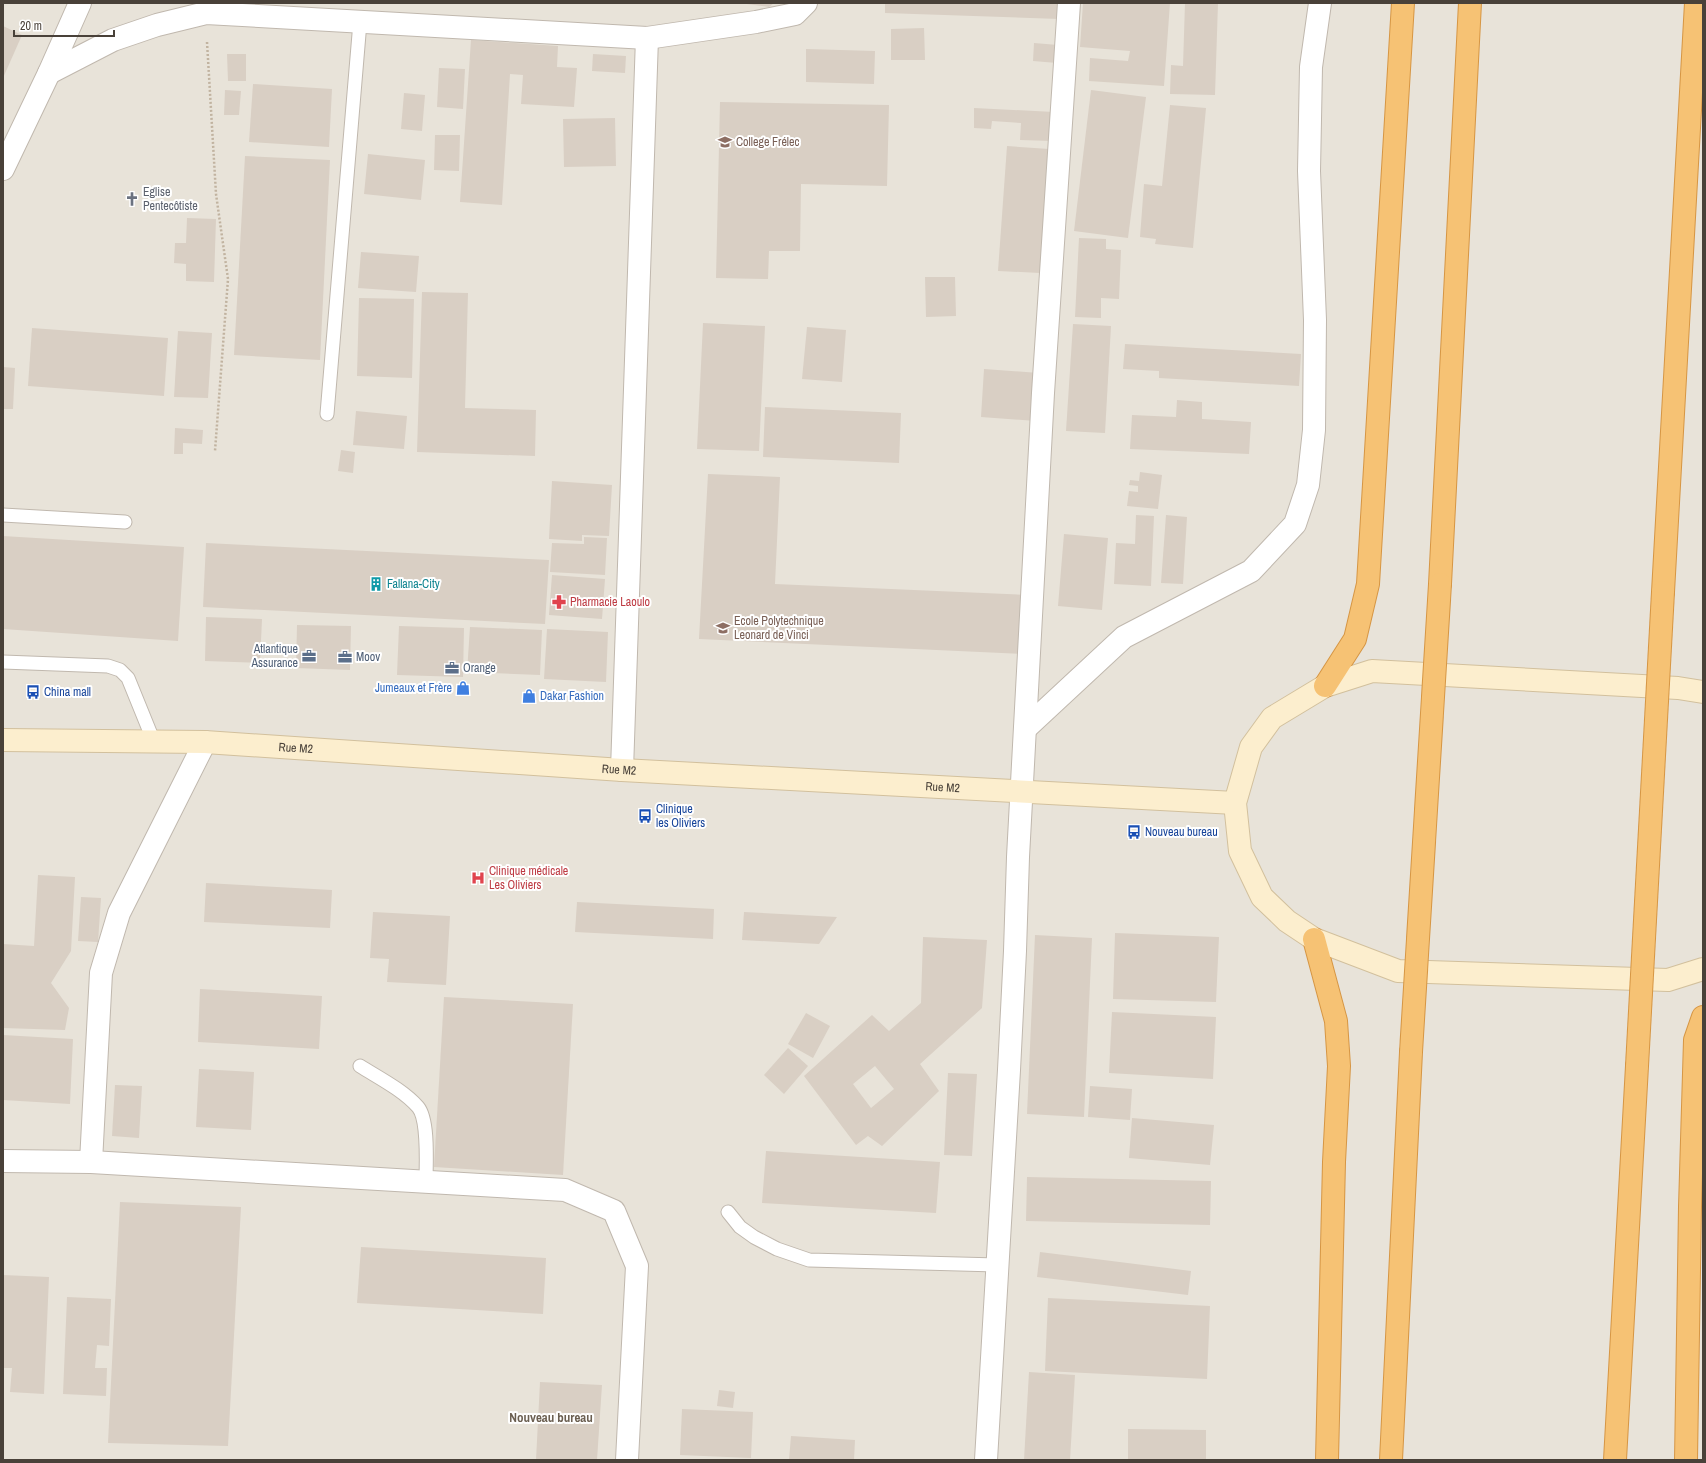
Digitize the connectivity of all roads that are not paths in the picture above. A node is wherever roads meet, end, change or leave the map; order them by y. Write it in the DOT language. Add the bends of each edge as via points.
graph roads {
  1 [pos="80,3"];
  2 [pos="806,3"];
  3 [pos="1069,3"];
  4 [pos="1320,3"];
  5 [pos="1403,3"];
  6 [pos="1470,3"];
  7 [pos="1696,3"];
  8 [pos="201,8"];
  9 [pos="360,22"];
  10 [pos="647,38"];
  11 [pos="49,73"];
  12 [pos="3,169"];
  13 [pos="327,414"];
  14 [pos="3,515"];
  15 [pos="125,522"];
  16 [pos="3,662"];
  17 [pos="1325,686"];
  18 [pos="1703,692"];
  19 [pos="1025,729"];
  20 [pos="3,740"];
  21 [pos="154,742"];
  22 [pos="204,742"];
  23 [pos="622,770"];
  24 [pos="1022,792"];
  25 [pos="1235,803"];
  26 [pos="1314,939"];
  27 [pos="1703,969"];
  28 [pos="1703,1017"];
  29 [pos="360,1066"];
  30 [pos="3,1161"];
  31 [pos="91,1162"];
  32 [pos="426,1182"];
  33 [pos="728,1212"];
  34 [pos="997,1265"];
  35 [pos="627,1460"];
  36 [pos="986,1460"];
  37 [pos="1327,1460"];
  38 [pos="1391,1460"];
  39 [pos="1615,1460"];
  40 [pos="1686,1460"];
  1 -- 11 [label="street"];
  2 -- 10 [label="street" via="795,14"];
  3 -- 19 [label="street" via="1043,393"];
  4 -- 19 [label="street" via="1311,67 1309,171 1315,320 1314,430 1308,485 1295,524 1251,571 1124,638"];
  5 -- 17 [label="highway" via="1368,584 1354,639"];
  6 -- 38 [label="highway, bridge" via="1440,584 1411,1052"];
  7 -- 39 [label="highway, bridge"];
  8 -- 9 [label="street"];
  8 -- 11 [label="street" via="113,40"];
  9 -- 10 [label="street"];
  9 -- 13 [label="lane"];
  10 -- 23 [label="street"];
  11 -- 12 [label="street"];
  14 -- 15 [label="lane"];
  16 -- 21 [label="lane" via="108,666 120,670 128,678"];
  17 -- 18 [label="main road" via="1372,671 1678,688"];
  17 -- 25 [label="main road" via="1272,718 1251,747"];
  19 -- 24 [label="street"];
  20 -- 21 [label="main road, Rue M2"];
  21 -- 22 [label="main road, Rue M2"];
  22 -- 23 [label="main road, Rue M2"];
  22 -- 31 [label="street" via="119,913 100,973"];
  23 -- 24 [label="main road, Rue M2"];
  24 -- 25 [label="main road, Rue M2"];
  24 -- 34 [label="street"];
  25 -- 26 [label="main road" via="1240,851 1262,897 1287,921"];
  26 -- 27 [label="main road" via="1398,971 1668,980"];
  26 -- 37 [label="highway" via="1336,1021 1339,1066 1334,1162"];
  28 -- 40 [label="highway" via="1695,1040"];
  29 -- 32 [label="lane" via="405,1095 419,1108 425,1129"];
  30 -- 31 [label="street"];
  31 -- 32 [label="street"];
  32 -- 35 [label="street" via="565,1190 614,1211 637,1266"];
  33 -- 34 [label="lane" via="740,1227 754,1237 777,1249 809,1260"];
  34 -- 36 [label="street"];
}
